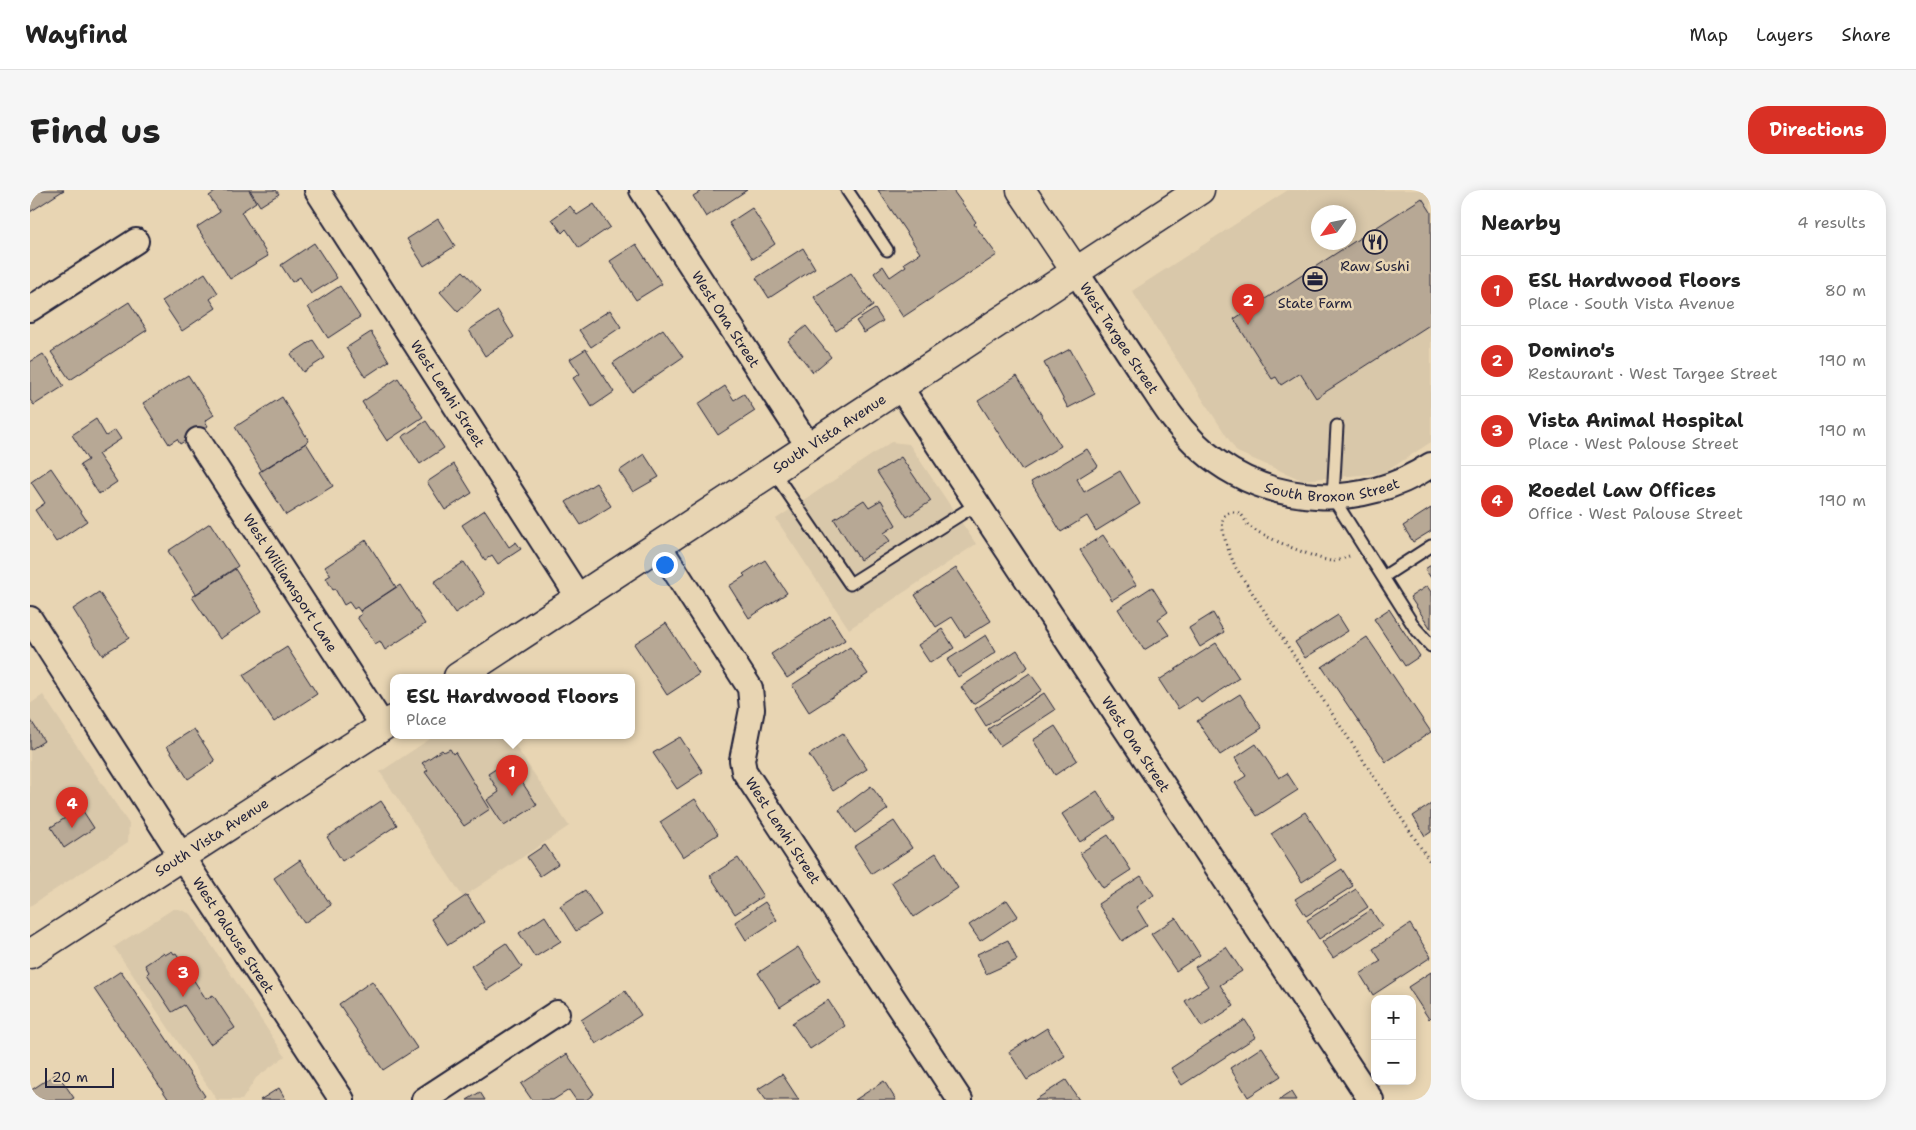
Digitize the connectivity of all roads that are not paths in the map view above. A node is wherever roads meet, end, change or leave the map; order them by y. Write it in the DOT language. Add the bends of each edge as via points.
graph roads {
  1 [pos="317,190"];
  2 [pos="642,190"];
  3 [pos="847,190"];
  4 [pos="1020,190"];
  5 [pos="1200,190"];
  6 [pos="136,241"];
  7 [pos="887,250"];
  8 [pos="1076,272"];
  9 [pos="30,309"];
  10 [pos="900,387"];
  11 [pos="1336,426"];
  12 [pos="198,440"];
  13 [pos="809,447"];
  14 [pos="1431,465"];
  15 [pos="773,471"];
  16 [pos="1233,473"];
  17 [pos="1333,498"];
  18 [pos="977,504"];
  19 [pos="659,546"];
  20 [pos="1431,546"];
  21 [pos="1383,577"];
  22 [pos="579,598"];
  23 [pos="30,619"];
  24 [pos="1431,646"];
  25 [pos="463,674"];
  26 [pos="388,723"];
  27 [pos="182,857"];
  28 [pos="30,954"];
  29 [pos="557,1013"];
  30 [pos="342,1100"];
  31 [pos="424,1100"];
  32 [pos="960,1100"];
  33 [pos="1371,1100"];
  1 -- 22 [label="street, West Lemhi Street"];
  2 -- 13 [label="street, West Ona Street"];
  3 -- 7 [label="lane"];
  4 -- 8 [label="main road, West Targee Street"];
  5 -- 8 [label="main road, South Vista Avenue"];
  6 -- 9 [label="street"];
  8 -- 10 [label="main road, South Vista Avenue"];
  8 -- 16 [label="street, West Targee Street" via="1173,418 1203,452"];
  10 -- 13 [label="main road, South Vista Avenue"];
  10 -- 18 [label="street, West Ona Street"];
  11 -- 17 [label="lane"];
  12 -- 26 [label="street, West Williamsport Lane"];
  13 -- 15 [label="main road, South Vista Avenue"];
  14 -- 17 [label="street, South Broxon Street" via="1378,490"];
  15 -- 18 [label="lane" via="850,584"];
  15 -- 19 [label="main road, South Vista Avenue"];
  16 -- 17 [label="street, South Broxon Street" via="1265,488 1294,495"];
  17 -- 21 [label="lane"];
  18 -- 33 [label="street, West Ona Street"];
  19 -- 22 [label="main road, South Vista Avenue"];
  19 -- 32 [label="street, West Lemhi Street" via="750,688 752,709 742,760 744,771"];
  20 -- 21 [label="lane"];
  21 -- 24 [label="lane"];
  22 -- 25 [label="main road, South Vista Avenue"];
  23 -- 27 [label="street, West Palouse Street"];
  26 -- 27 [label="main road, South Vista Avenue"];
  27 -- 28 [label="main road, South Vista Avenue"];
  27 -- 30 [label="street, West Palouse Street"];
  29 -- 31 [label="street"];
}
